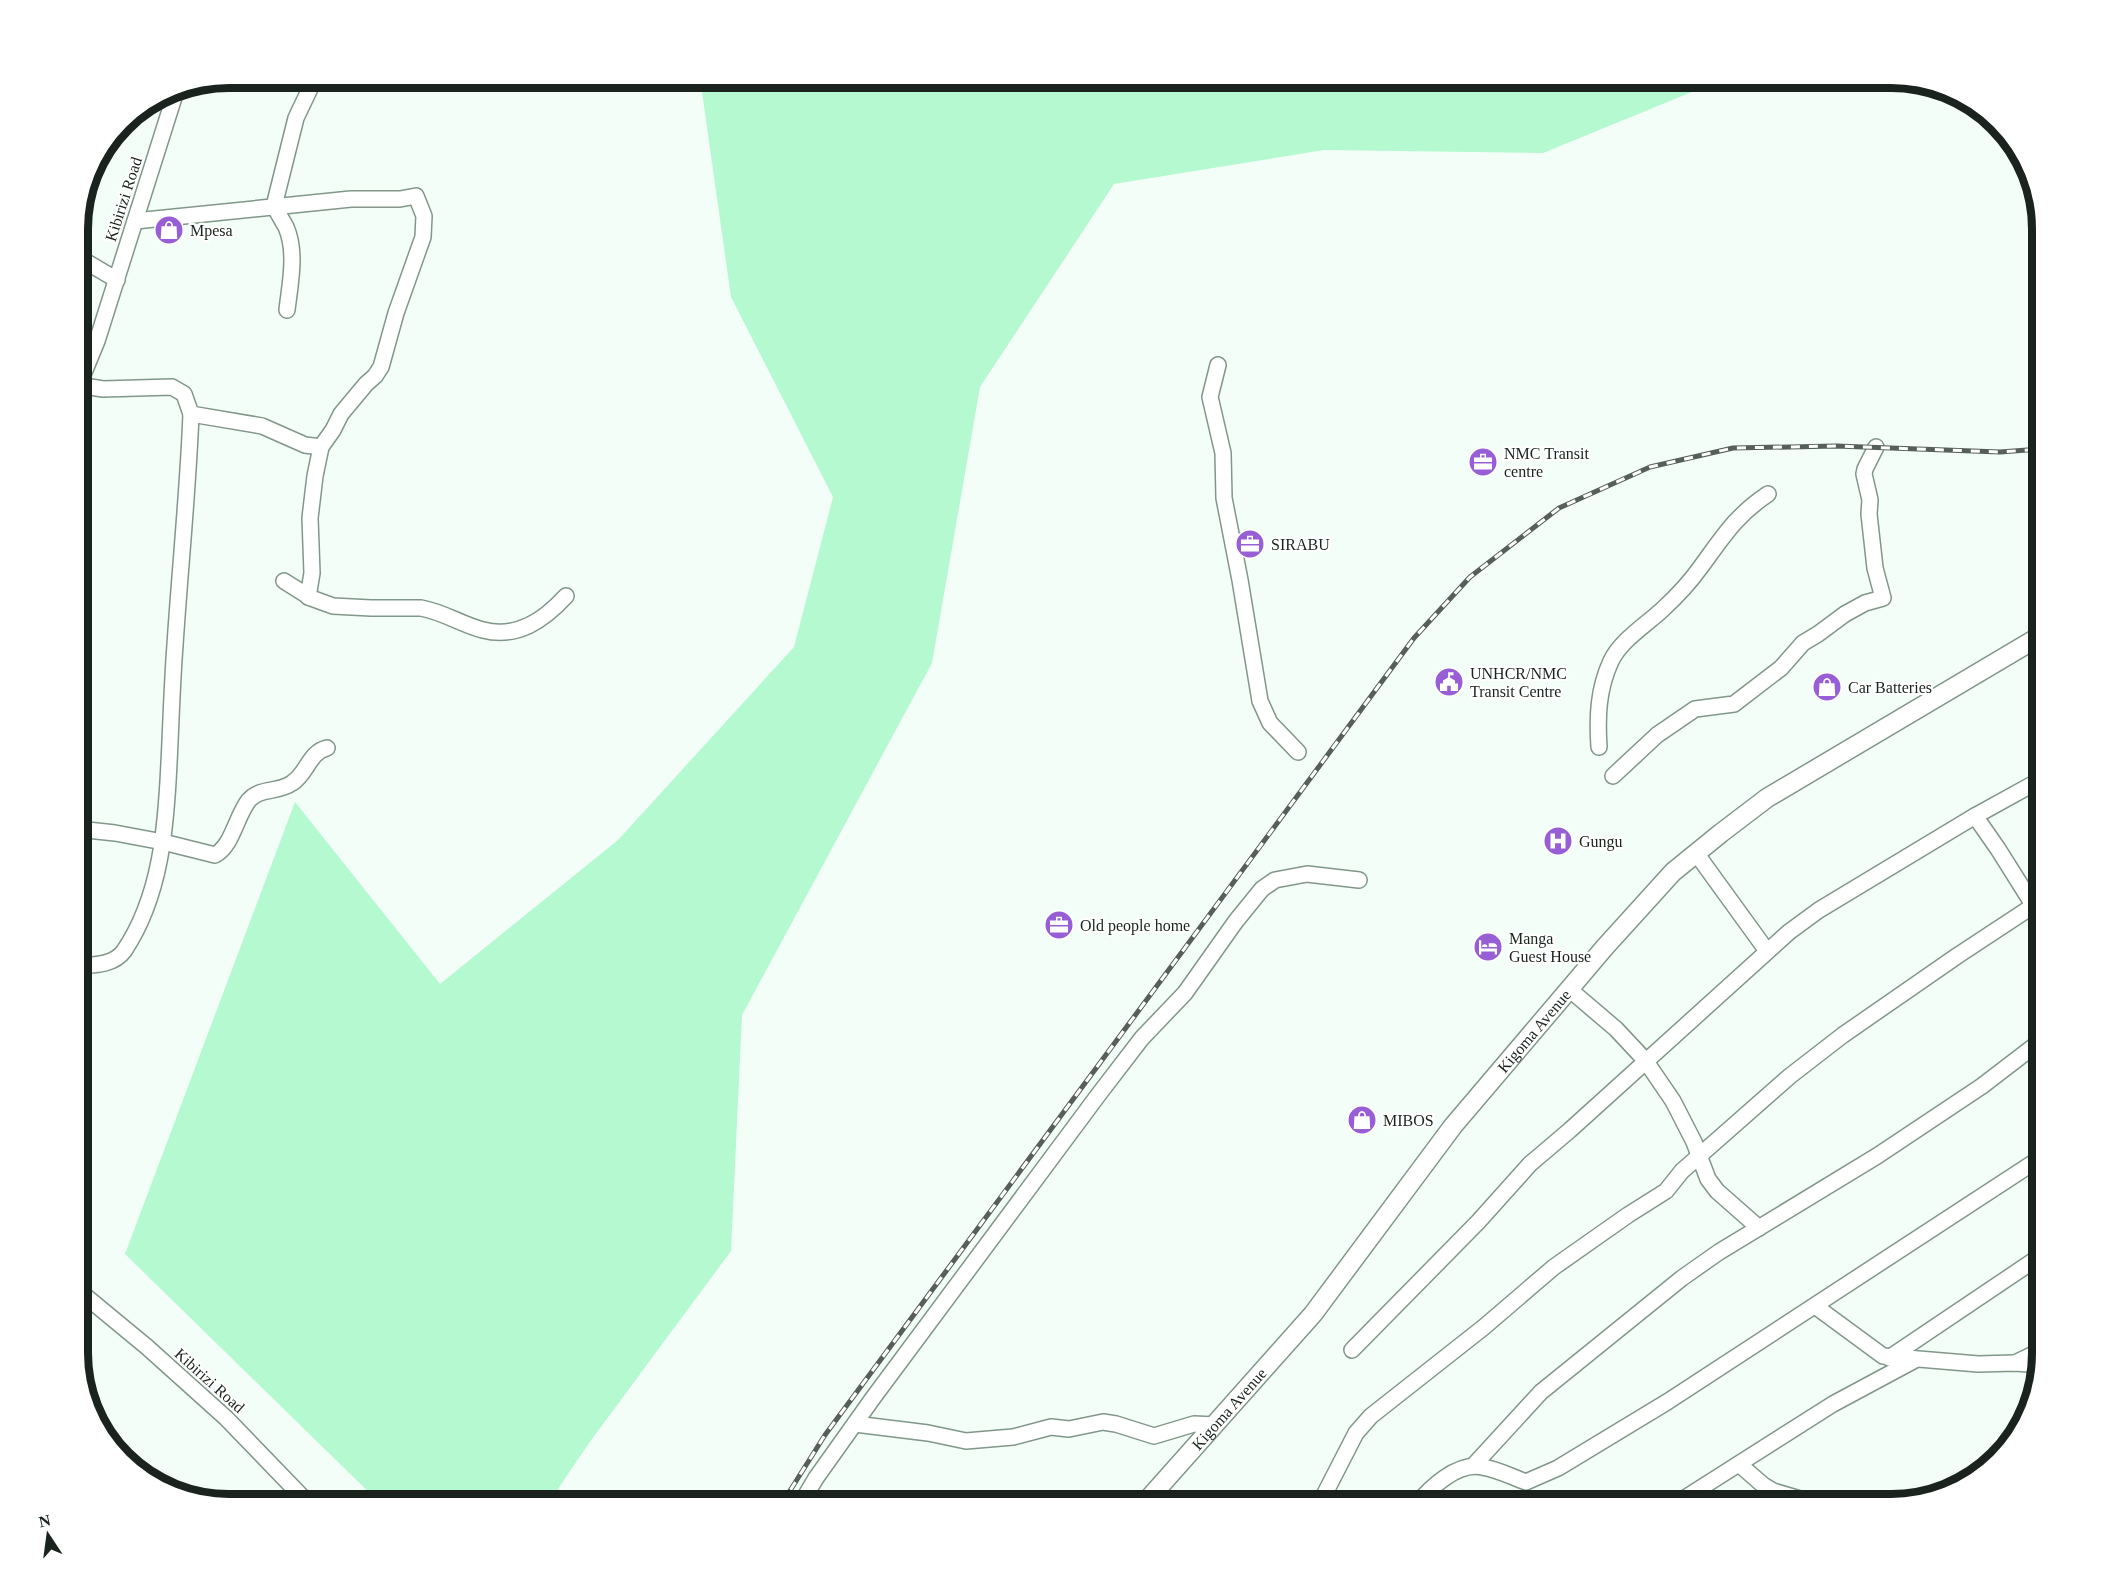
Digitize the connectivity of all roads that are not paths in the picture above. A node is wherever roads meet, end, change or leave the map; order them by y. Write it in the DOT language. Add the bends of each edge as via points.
graph roads {
  1 [pos="310,89"];
  2 [pos="173,100"];
  3 [pos="274,206"];
  4 [pos="135,221"];
  5 [pos="89,263"];
  6 [pos="117,280"];
  7 [pos="287,310"];
  8 [pos="89,361"];
  9 [pos="1218,365"];
  10 [pos="89,387"];
  11 [pos="191,414"];
  12 [pos="321,447"];
  13 [pos="1876,447"];
  14 [pos="1768,494"];
  15 [pos="284,581"];
  16 [pos="566,596"];
  17 [pos="308,597"];
  18 [pos="2032,641"];
  19 [pos="1599,747"];
  20 [pos="327,748"];
  21 [pos="1298,752"];
  22 [pos="1613,776"];
  23 [pos="2032,785"];
  24 [pos="1975,816"];
  25 [pos="89,830"];
  26 [pos="163,842"];
  27 [pos="1696,853"];
  28 [pos="1359,880"];
  29 [pos="2032,894"];
  30 [pos="2032,906"];
  31 [pos="1767,951"];
  32 [pos="89,965"];
  33 [pos="1569,989"];
  34 [pos="2032,1048"];
  35 [pos="1646,1060"];
  36 [pos="1700,1156"];
  37 [pos="2032,1164"];
  38 [pos="1759,1227"];
  39 [pos="2032,1262"];
  40 [pos="89,1299"];
  41 [pos="1815,1306"];
  42 [pos="1352,1350"];
  43 [pos="2032,1355"];
  44 [pos="1889,1358"];
  45 [pos="1915,1360"];
  46 [pos="2015,1363"];
  47 [pos="2031,1364"];
  48 [pos="855,1424"];
  49 [pos="1215,1425"];
  50 [pos="1739,1464"];
  51 [pos="1473,1466"];
  52 [pos="299,1494"];
  53 [pos="807,1494"];
  54 [pos="1153,1494"];
  55 [pos="1325,1494"];
  56 [pos="1425,1494"];
  57 [pos="1691,1494"];
  58 [pos="1783,1494"];
  1 -- 3 [label="street" via="296,118"];
  2 -- 4 [label="street, Kibirizi Road"];
  3 -- 4 [label="street"];
  3 -- 7 [label="street" via="291,247"];
  3 -- 12 [label="street" via="416,196 424,216 423,237 381,367 341,414"];
  4 -- 6 [label="street, Kibirizi Road"];
  5 -- 6 [label="street"];
  6 -- 8 [label="street, Kibirizi Road"];
  9 -- 21 [label="street" via="1210,397 1223,453 1224,498 1260,701 1270,723"];
  10 -- 11 [label="street" via="172,387 184,394"];
  11 -- 12 [label="street" via="262,426 305,445"];
  11 -- 26 [label="street"];
  12 -- 17 [label="street" via="310,518 312,573"];
  13 -- 22 [label="street" via="1864,474 1875,568 1883,598 1845,614 1803,643 1781,668 1734,704 1695,709 1657,735"];
  14 -- 19 [label="street" via="1734,522 1700,569 1616,652 1599,698"];
  15 -- 17 [label="street"];
  16 -- 17 [label="street" via="536,623 505,632 483,630 432,610 342,607"];
  18 -- 27 [label="main road, Kigoma Avenue" via="1767,798"];
  20 -- 26 [label="street" via="315,752 302,776 293,783 256,794 221,852 209,855"];
  23 -- 24 [label="street"];
  24 -- 29 [label="street"];
  24 -- 31 [label="street" via="1819,910"];
  25 -- 26 [label="street"];
  26 -- 32 [label="street" via="153,887 123,953"];
  27 -- 31 [label="street"];
  27 -- 33 [label="main road, Kigoma Avenue" via="1673,872"];
  28 -- 48 [label="street" via="1307,874 1275,880 1262,889 1185,993 1142,1038 1099,1094"];
  30 -- 36 [label="street" via="1844,1035 1790,1076"];
  31 -- 35 [label="street"];
  33 -- 35 [label="street"];
  33 -- 49 [label="main road, Kigoma Avenue" via="1453,1126 1312,1314"];
  34 -- 38 [label="street" via="1896,1143"];
  35 -- 36 [label="street" via="1673,1101"];
  35 -- 42 [label="street" via="1530,1164"];
  36 -- 38 [label="street" via="1717,1191"];
  36 -- 55 [label="street" via="1666,1191 1554,1267 1371,1416 1356,1433"];
  37 -- 41 [label="street"];
  38 -- 51 [label="street" via="1682,1278 1541,1392"];
  39 -- 44 [label="street"];
  40 -- 52 [label="street, Kibirizi Road" via="212,1404"];
  41 -- 44 [label="street"];
  41 -- 51 [label="street" via="1558,1468 1530,1481"];
  43 -- 46 [label="street"];
  44 -- 45 [label="street"];
  45 -- 46 [label="street"];
  45 -- 50 [label="street" via="1833,1404"];
  46 -- 47 [label="street"];
  48 -- 49 [label="street" via="966,1441 1103,1422 1154,1436 1194,1424"];
  48 -- 53 [label="street"];
  49 -- 54 [label="main road, Kigoma Avenue"];
  50 -- 57 [label="street"];
  50 -- 58 [label="street" via="1763,1485"];
  51 -- 56 [label="street" via="1449,1475"];
}
